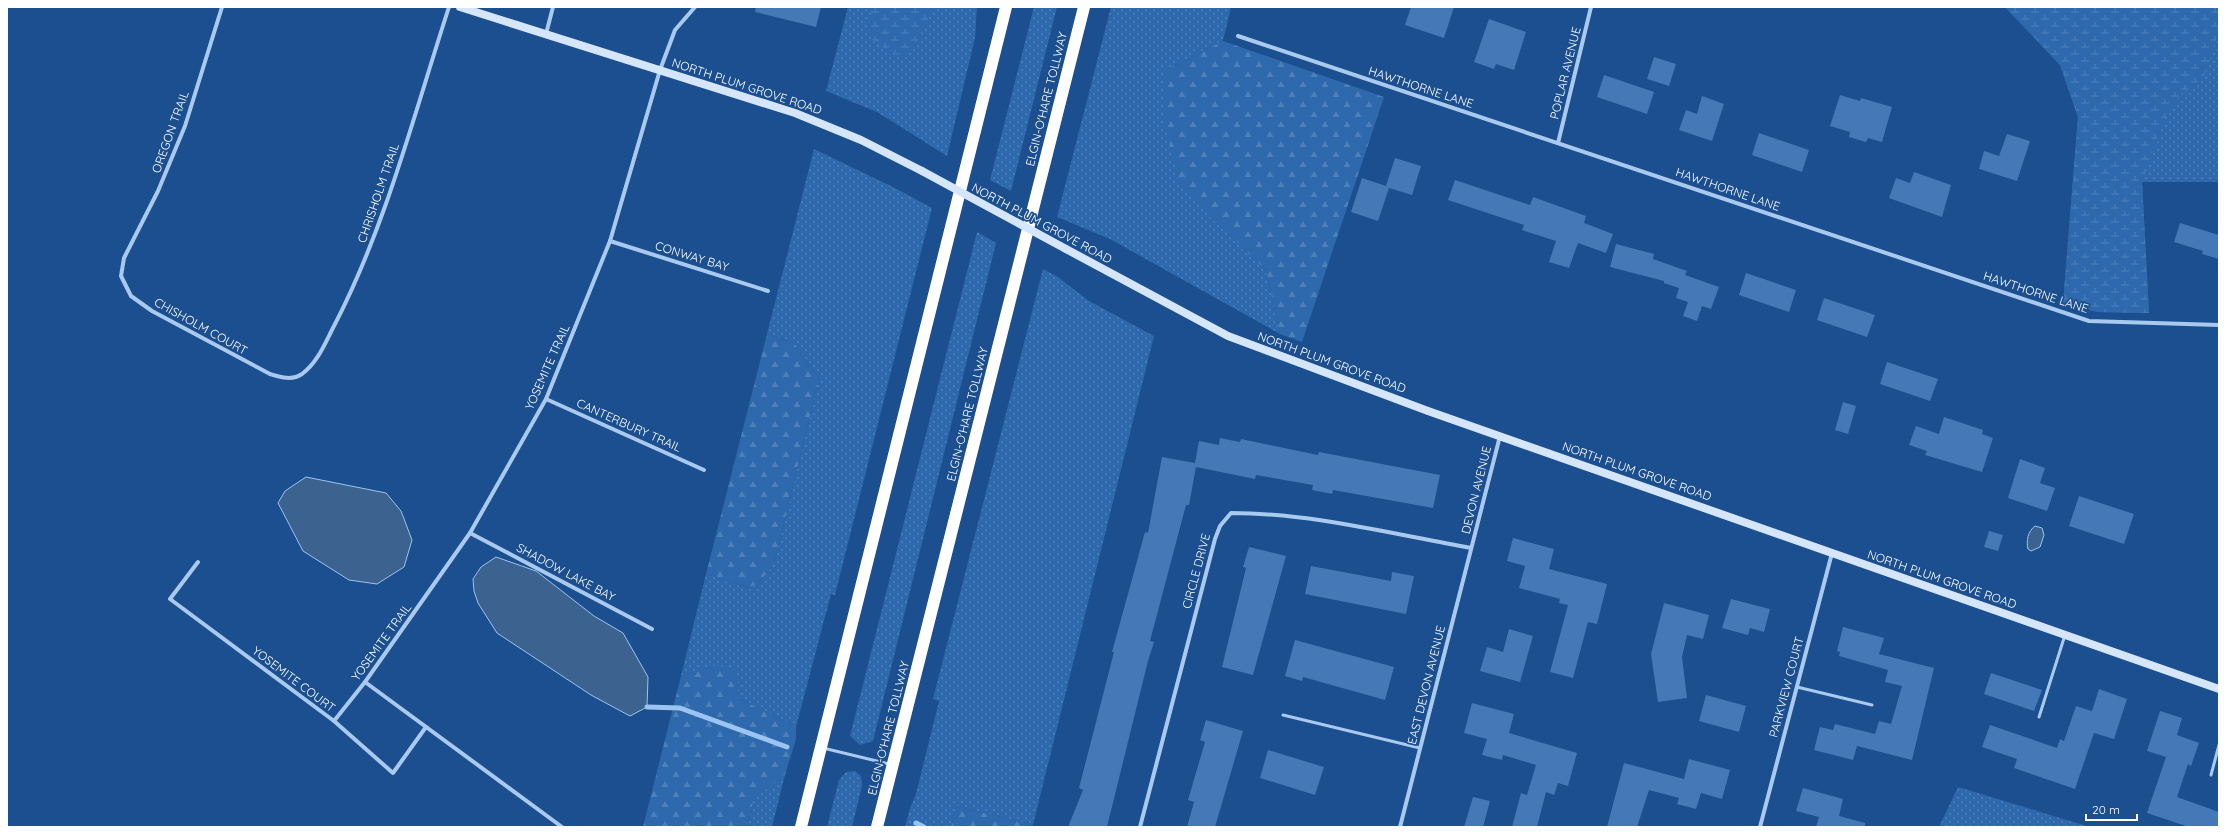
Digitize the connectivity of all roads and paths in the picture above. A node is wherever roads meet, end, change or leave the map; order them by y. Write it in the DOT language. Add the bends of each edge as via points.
graph roads {
  1 [pos="222,7"];
  2 [pos="449,7"];
  3 [pos="460,7"];
  4 [pos="553,7"];
  5 [pos="695,7"];
  6 [pos="1084,7"];
  7 [pos="1591,7"];
  8 [pos="1005,10"];
  9 [pos="546,34"];
  10 [pos="1238,36"];
  11 [pos="660,70"];
  12 [pos="1558,143"];
  13 [pos="610,241"];
  14 [pos="124,258"];
  15 [pos="768,291"];
  16 [pos="2219,326"];
  17 [pos="301,374"];
  18 [pos="546,399"];
  19 [pos="1500,436"];
  20 [pos="704,470"];
  21 [pos="470,533"];
  22 [pos="1471,548"];
  23 [pos="1832,553"];
  24 [pos="198,562"];
  25 [pos="652,629"];
  26 [pos="2065,634"];
  27 [pos="365,682"];
  28 [pos="1797,687"];
  29 [pos="2219,689"];
  30 [pos="1872,705"];
  31 [pos="1283,715"];
  32 [pos="2039,717"];
  33 [pos="334,721"];
  34 [pos="426,727"];
  35 [pos="2219,745"];
  36 [pos="821,748"];
  37 [pos="1420,748"];
  38 [pos="893,765"];
  39 [pos="2211,775"];
  40 [pos="562,827"];
  41 [pos="801,827"];
  42 [pos="877,827"];
  43 [pos="1140,827"];
  44 [pos="1400,827"];
  45 [pos="1760,827"];
  1 -- 14 [label="street, OREGON TRAIL" via="185,126 158,191"];
  2 -- 17 [label="street, CHRISHOLM TRAIL" via="374,239 316,360"];
  3 -- 9 [label="street, NORTH PLUM GROVE ROAD"];
  4 -- 9 [label="street"];
  5 -- 11 [label="street, YOSEMITE TRAIL" via="675,30"];
  6 -- 38 [label="highway, ELGIN-O'HARE TOLLWAY"];
  7 -- 12 [label="street, POPLAR AVENUE"];
  8 -- 36 [label="highway"];
  9 -- 11 [label="street, NORTH PLUM GROVE ROAD"];
  10 -- 12 [label="street, HAWTHORNE LANE"];
  11 -- 13 [label="street, YOSEMITE TRAIL"];
  11 -- 19 [label="street, NORTH PLUM GROVE ROAD, bridge" via="795,113 861,140 1228,336"];
  12 -- 16 [label="street, HAWTHORNE LANE" via="2089,321"];
  13 -- 15 [label="street, CONWAY BAY"];
  13 -- 18 [label="street, YOSEMITE TRAIL"];
  14 -- 17 [label="street, CHISHOLM COURT" via="121,276 131,296 152,311 270,374 288,378"];
  18 -- 20 [label="street, CANTERBURY TRAIL"];
  18 -- 21 [label="street, YOSEMITE TRAIL"];
  19 -- 22 [label="street, DEVON AVENUE"];
  19 -- 23 [label="street, NORTH PLUM GROVE ROAD"];
  21 -- 25 [label="street, SHADOW LAKE BAY"];
  21 -- 27 [label="street, YOSEMITE TRAIL"];
  22 -- 37 [label="street, EAST DEVON AVENUE"];
  22 -- 43 [label="street, CIRCLE DRIVE" via="1258,513 1231,514 1220,526 1215,539"];
  23 -- 26 [label="street, NORTH PLUM GROVE ROAD"];
  23 -- 28 [label="street, PARKVIEW COURT"];
  24 -- 33 [label="street, YOSEMITE COURT" via="170,599"];
  26 -- 29 [label="street, NORTH PLUM GROVE ROAD"];
  26 -- 32 [label="lane"];
  27 -- 33 [label="street, YOSEMITE TRAIL"];
  27 -- 34 [label="street"];
  28 -- 30 [label="lane"];
  28 -- 45 [label="street, PARKVIEW COURT"];
  31 -- 37 [label="lane"];
  33 -- 34 [label="street, YOSEMITE COURT" via="393,773"];
  34 -- 40 [label="street"];
  35 -- 39 [label="lane"];
  36 -- 38 [label="lane"];
  36 -- 41 [label="highway"];
  37 -- 44 [label="street, EAST DEVON AVENUE"];
  38 -- 42 [label="highway, ELGIN-O'HARE TOLLWAY"];
}
